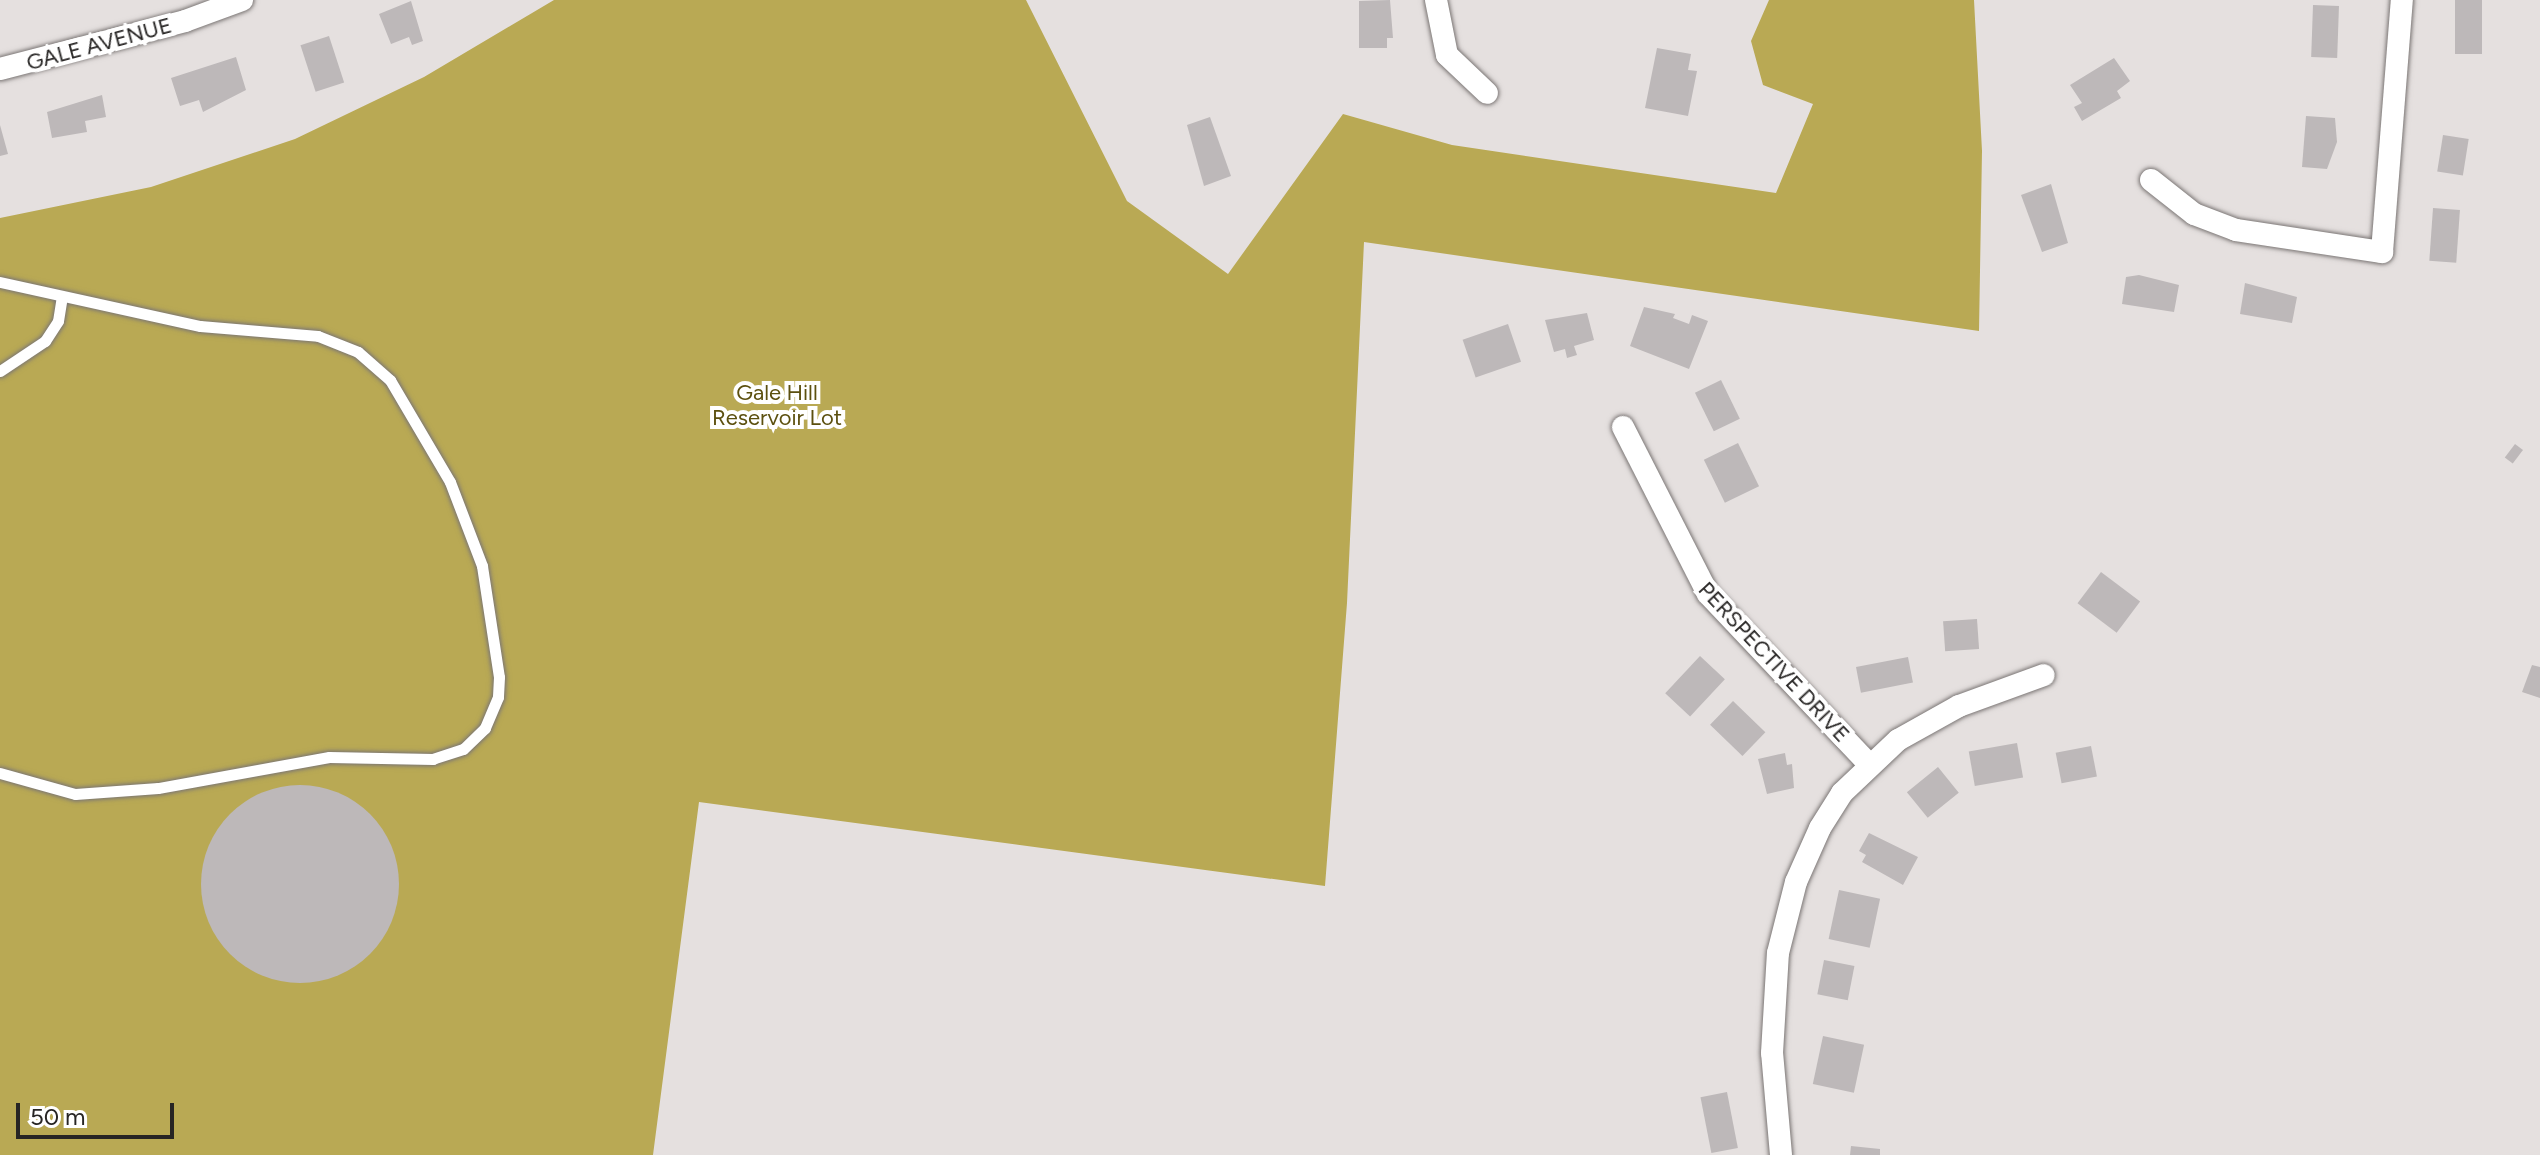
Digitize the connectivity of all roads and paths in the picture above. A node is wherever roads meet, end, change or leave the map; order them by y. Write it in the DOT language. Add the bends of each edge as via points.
graph roads {
  1 [pos="242,0"];
  2 [pos="1436,0"];
  3 [pos="2402,0"];
  4 [pos="0,69"];
  5 [pos="1487,93"];
  6 [pos="2151,180"];
  7 [pos="0,282"];
  8 [pos="62,296"];
  9 [pos="0,371"];
  10 [pos="1623,427"];
  11 [pos="2044,675"];
  12 [pos="1869,764"];
  13 [pos="0,773"];
  14 [pos="1781,1155"];
  1 -- 4 [label="street, GALE AVENUE" via="185,21"];
  2 -- 5 [label="street" via="1447,55"];
  3 -- 6 [label="street" via="2382,252 2236,230 2194,214"];
  7 -- 8 [label="lane"];
  8 -- 9 [label="lane" via="58,321 45,341"];
  8 -- 13 [label="lane" via="200,326 331,339 358,352 390,380 450,482 467,522 489,599 498,697 474,739 450,756 433,759 329,757 158,788 75,794"];
  10 -- 12 [label="street, PERSPECTIVE DRIVE" via="1708,594"];
  11 -- 12 [label="street" via="1928,721"];
  12 -- 14 [label="street" via="1820,828 1787,912 1771,1019"];
}
